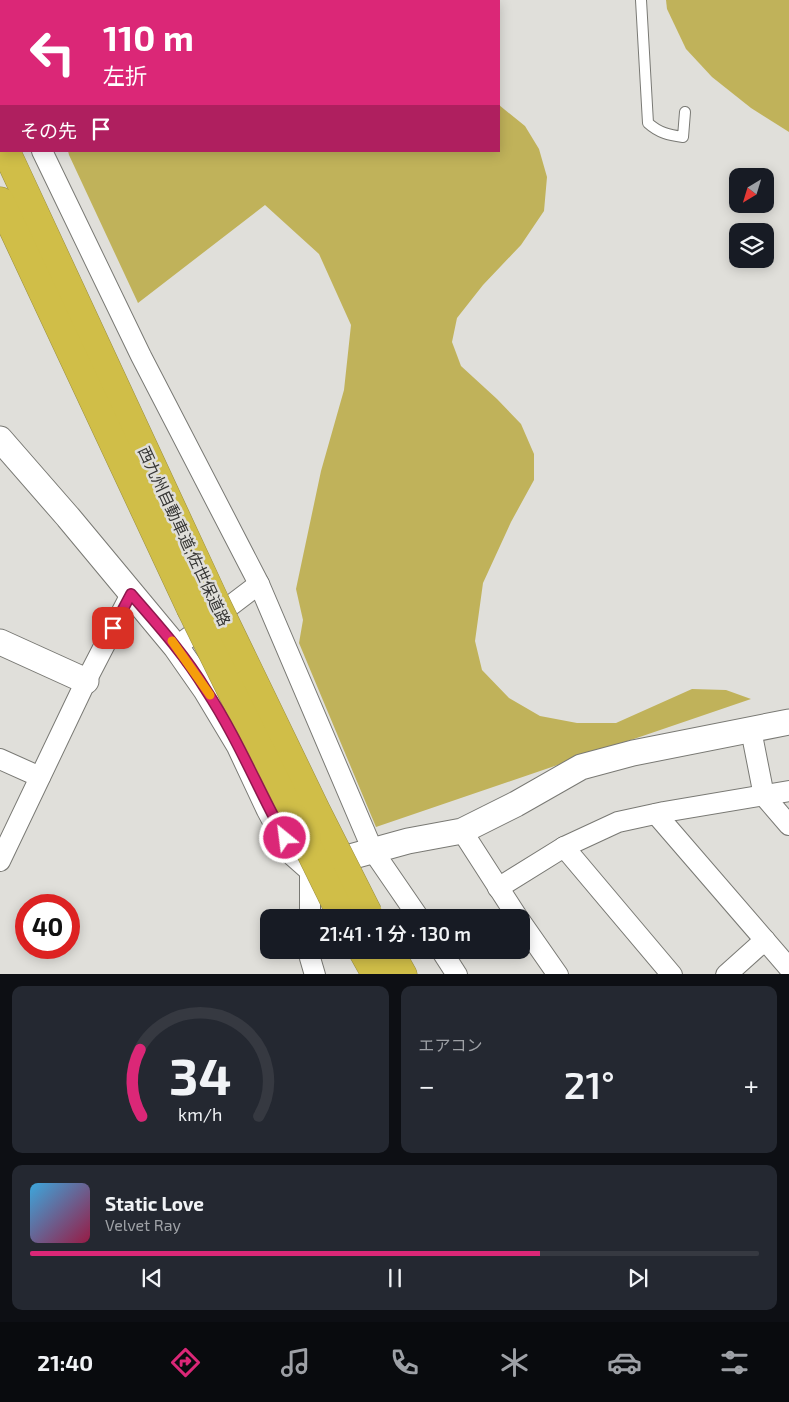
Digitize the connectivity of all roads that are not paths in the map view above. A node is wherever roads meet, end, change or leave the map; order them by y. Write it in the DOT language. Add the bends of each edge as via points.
graph roads {
  1 [pos="641,0"];
  2 [pos="685,112"];
  3 [pos="6,152"];
  4 [pos="42,152"];
  5 [pos="0,201"];
  6 [pos="0,439"];
  7 [pos="259,584"];
  8 [pos="131,594"];
  9 [pos="203,604"];
  10 [pos="0,642"];
  11 [pos="176,646"];
  12 [pos="86,681"];
  13 [pos="789,722"];
  14 [pos="751,730"];
  15 [pos="0,758"];
  16 [pos="40,777"];
  17 [pos="789,790"];
  18 [pos="764,796"];
  19 [pos="656,814"];
  20 [pos="789,825"];
  21 [pos="462,831"];
  22 [pos="564,847"];
  23 [pos="373,851"];
  24 [pos="0,861"];
  25 [pos="310,868"];
  26 [pos="498,888"];
  27 [pos="310,909"];
  28 [pos="353,909"];
  29 [pos="413,909"];
  30 [pos="512,909"];
  31 [pos="530,935"];
  32 [pos="765,940"];
  33 [pos="310,959"];
  34 [pos="367,959"];
  35 [pos="394,959"];
  36 [pos="447,959"];
  37 [pos="789,968"];
  38 [pos="316,974"];
  39 [pos="376,974"];
  40 [pos="403,974"];
  41 [pos="457,974"];
  42 [pos="558,974"];
  43 [pos="672,974"];
  44 [pos="726,974"];
  1 -- 2 [label="lane" via="648,123 666,135 683,137"];
  3 -- 9 [label="highway, 西九州自動車道;佐世保道路"];
  4 -- 7 [label="street" via="141,356"];
  5 -- 9 [label="highway, 西九州自動車道;佐世保道路"];
  6 -- 8 [label="street"];
  7 -- 11 [label="street"];
  7 -- 23 [label="street"];
  8 -- 11 [label="street"];
  8 -- 12 [label="street"];
  9 -- 28 [label="highway, 西九州自動車道;佐世保道路, bridge" via="316,810"];
  10 -- 12 [label="street"];
  11 -- 25 [label="street" via="239,745 292,852"];
  12 -- 16 [label="street"];
  13 -- 14 [label="street"];
  14 -- 18 [label="street"];
  14 -- 21 [label="street" via="580,766"];
  15 -- 16 [label="street"];
  16 -- 24 [label="street"];
  17 -- 18 [label="street"];
  18 -- 19 [label="street"];
  18 -- 20 [label="street"];
  19 -- 22 [label="street" via="618,822"];
  19 -- 32 [label="street"];
  21 -- 23 [label="street"];
  21 -- 26 [label="street"];
  22 -- 26 [label="street"];
  22 -- 43 [label="street"];
  23 -- 25 [label="street"];
  23 -- 29 [label="street"];
  25 -- 27 [label="street"];
  26 -- 30 [label="street"];
  31 -- 42 [label="street"];
  32 -- 37 [label="street"];
  32 -- 44 [label="street"];
  33 -- 38 [label="street"];
  34 -- 39 [label="highway"];
  35 -- 40 [label="highway"];
  36 -- 41 [label="street"];
}
